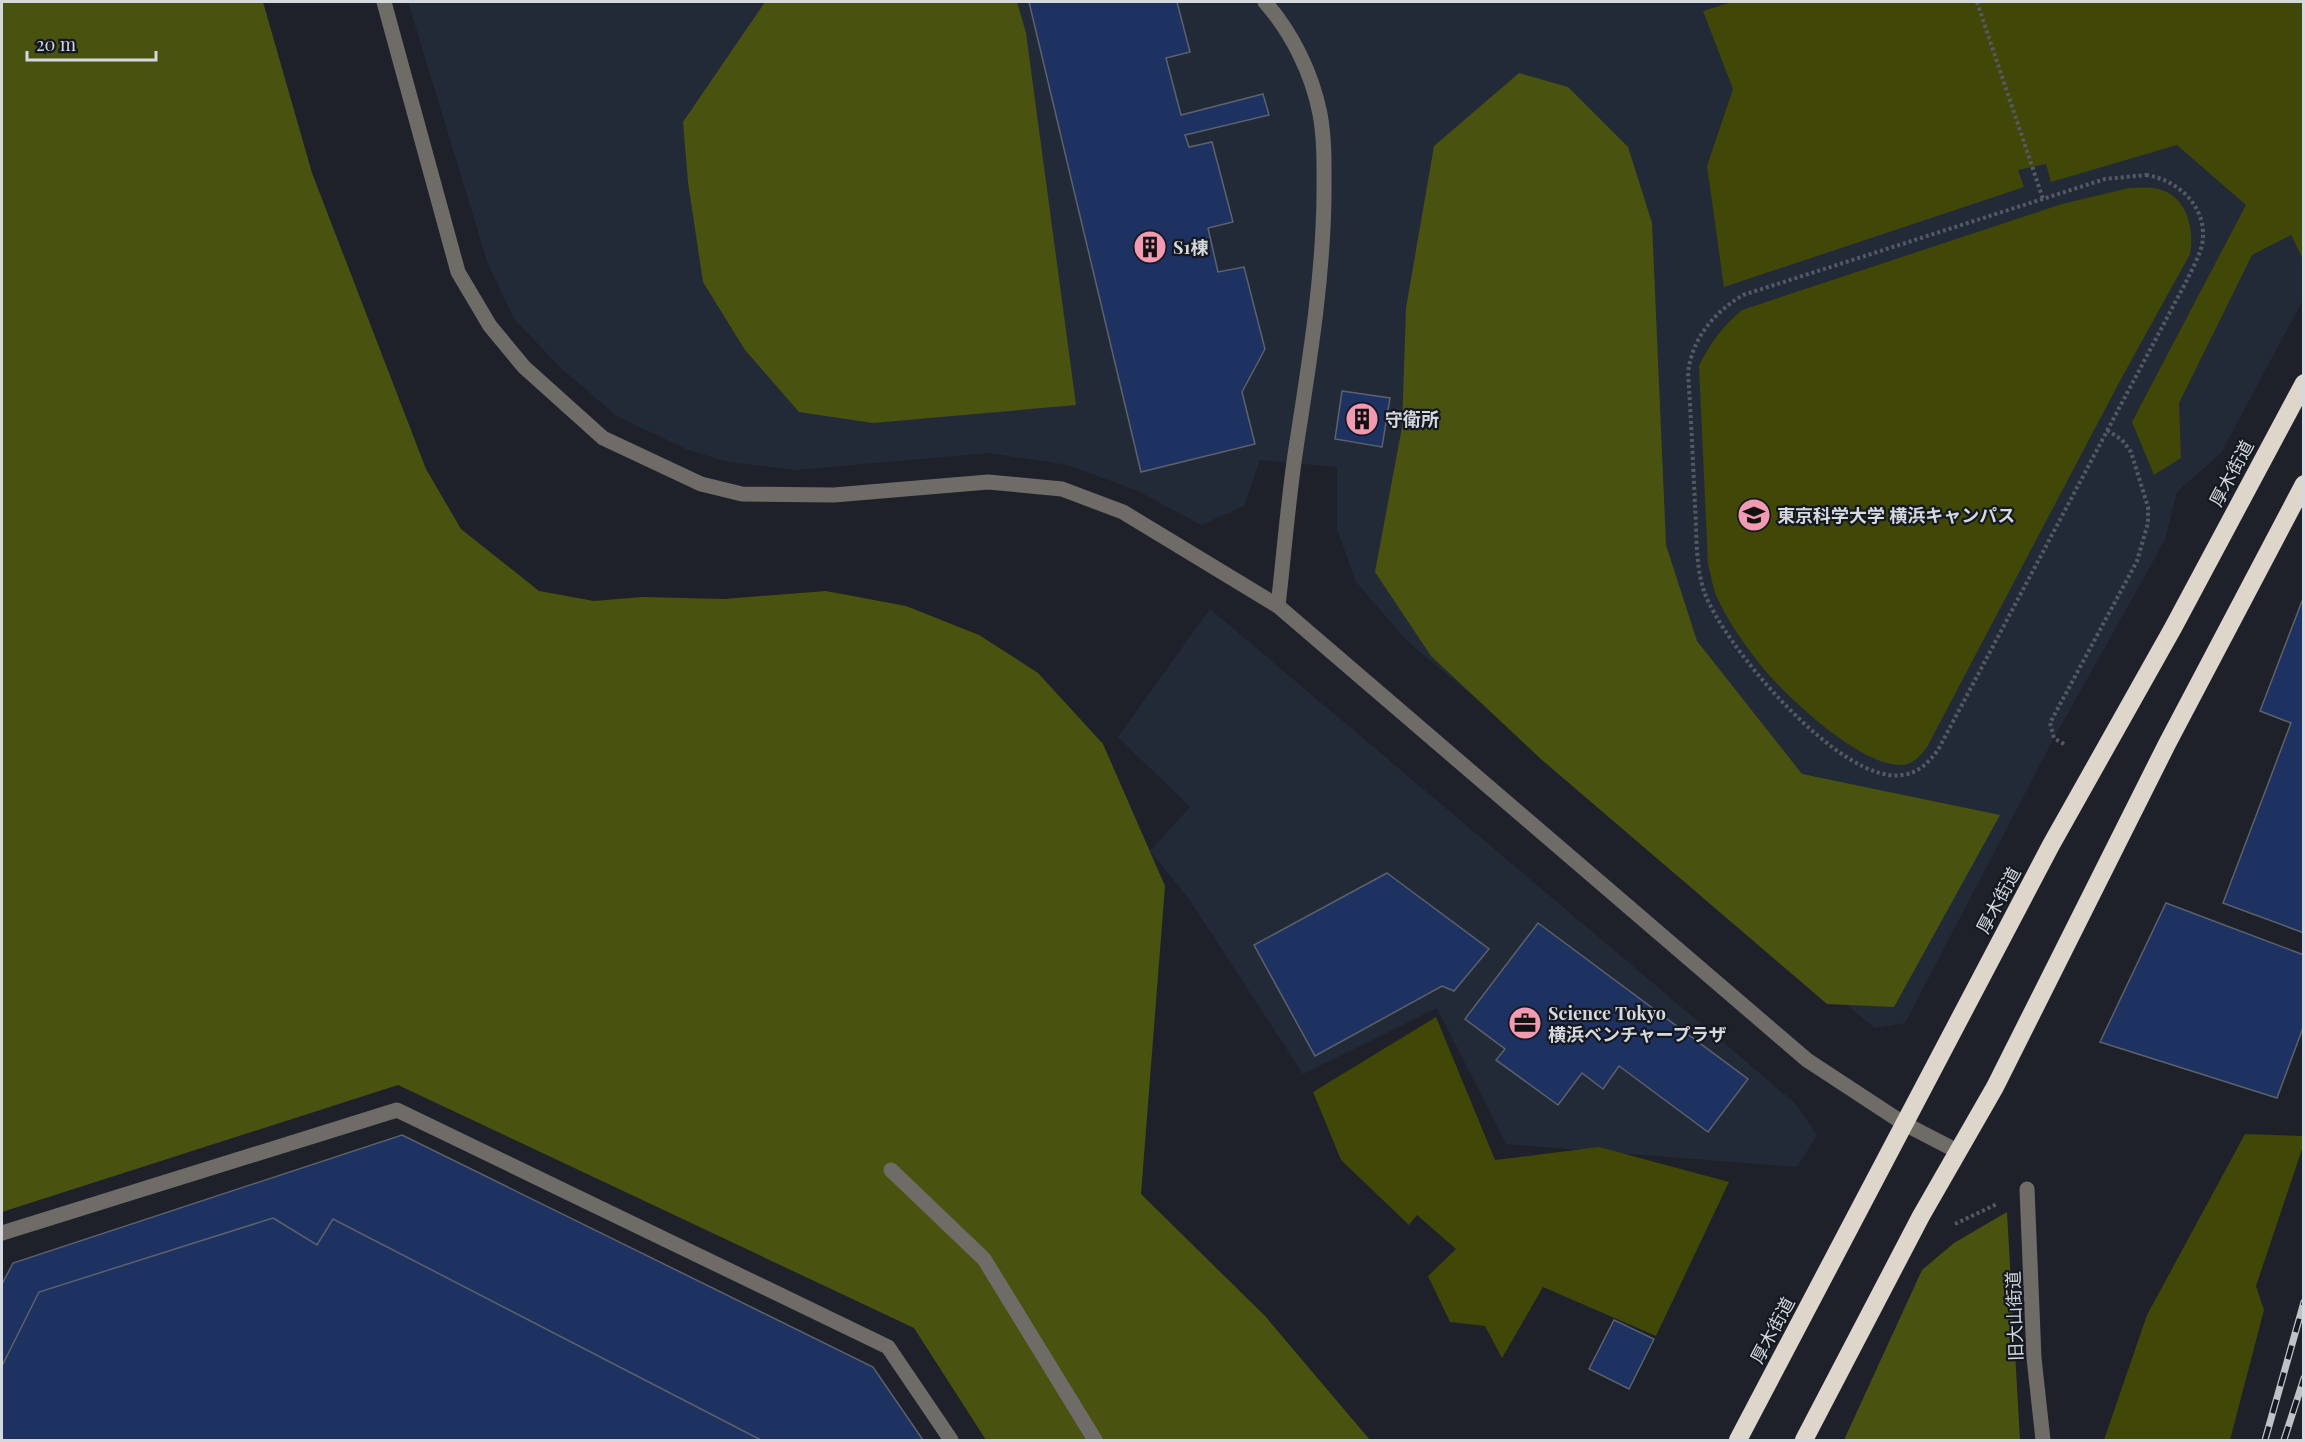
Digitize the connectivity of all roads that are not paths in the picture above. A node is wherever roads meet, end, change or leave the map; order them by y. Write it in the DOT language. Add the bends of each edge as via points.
graph roads {
  1 [pos="384,2"];
  2 [pos="1265,2"];
  3 [pos="2304,383"];
  4 [pos="2304,484"];
  5 [pos="1278,606"];
  6 [pos="1903,1123"];
  7 [pos="1957,1151"];
  8 [pos="891,1170"];
  9 [pos="2027,1190"];
  10 [pos="2,1233"];
  11 [pos="951,1440"];
  12 [pos="1095,1440"];
  13 [pos="1738,1440"];
  14 [pos="1804,1440"];
  15 [pos="2043,1440"];
  1 -- 5 [label="street" via="458,272 490,326 524,367 603,438 701,484 742,494 834,495 988,482 1062,489 1123,512"];
  2 -- 5 [label="street" via="1282,22 1306,66 1320,116 1324,156 1317,313 1294,463"];
  3 -- 6 [label="highway, 厚木街道"];
  4 -- 7 [label="highway" via="2167,744 1995,1087"];
  5 -- 6 [label="street" via="1807,1060"];
  6 -- 7 [label="street"];
  6 -- 13 [label="highway, 厚木街道"];
  7 -- 14 [label="highway"];
  8 -- 12 [label="street" via="984,1259"];
  9 -- 15 [label="street, 旧大山街道" via="2034,1358"];
  10 -- 11 [label="street" via="397,1110 888,1347"];
}
